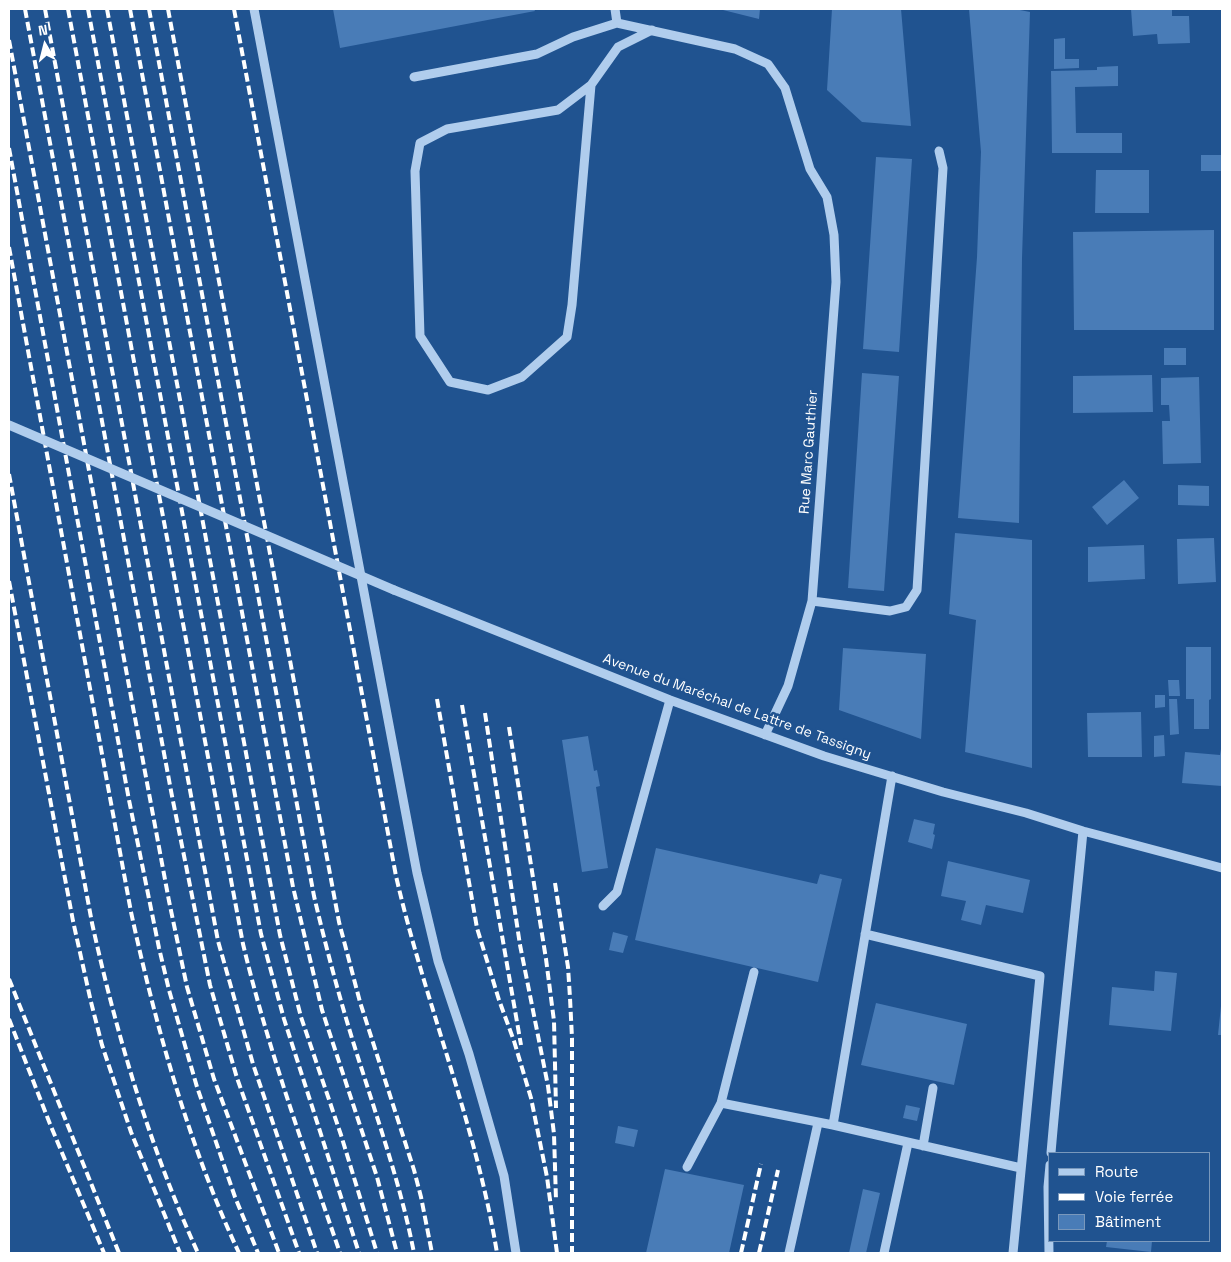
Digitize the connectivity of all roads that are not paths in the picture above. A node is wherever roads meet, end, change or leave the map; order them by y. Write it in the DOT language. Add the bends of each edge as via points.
graph roads {
  1 [pos="254,9"];
  2 [pos="615,9"];
  3 [pos="617,23"];
  4 [pos="652,30"];
  5 [pos="414,77"];
  6 [pos="592,85"];
  7 [pos="939,151"];
  8 [pos="9,425"];
  9 [pos="812,601"];
  10 [pos="670,700"];
  11 [pos="765,735"];
  12 [pos="892,776"];
  13 [pos="1083,831"];
  14 [pos="1222,868"];
  15 [pos="603,906"];
  16 [pos="865,934"];
  17 [pos="754,972"];
  18 [pos="933,1088"];
  19 [pos="721,1104"];
  20 [pos="818,1122"];
  21 [pos="833,1126"];
  22 [pos="908,1143"];
  23 [pos="924,1146"];
  24 [pos="1051,1152"];
  25 [pos="688,1166"];
  26 [pos="1021,1168"];
  27 [pos="516,1253"];
  28 [pos="789,1253"];
  29 [pos="884,1253"];
  30 [pos="1013,1253"];
  1 -- 27 [label="street" via="417,873 438,961 504,1176"];
  2 -- 3 [label="street"];
  3 -- 4 [label="street, Rue Marc Gauthier"];
  3 -- 5 [label="street" via="573,37 537,54"];
  4 -- 6 [label="street" via="618,47"];
  4 -- 9 [label="street, Rue Marc Gauthier" via="735,49 768,64 785,88 810,169 827,196 834,235 836,282"];
  6 -- 6 [label="street" via="558,110 447,129 420,143 415,172 420,336 450,382 488,390 522,377 567,337"];
  7 -- 9 [label="street" via="943,168 917,590 906,607 890,611"];
  8 -- 10 [label="street, Avenue du Maréchal de Lattre de Tassigny, bridge" via="394,590"];
  9 -- 11 [label="street, Rue Marc Gauthier" via="788,686"];
  10 -- 11 [label="street, Avenue du Maréchal de Lattre de Tassigny"];
  10 -- 15 [label="street" via="617,892"];
  11 -- 12 [label="street, Avenue du Maréchal de Lattre de Tassigny"];
  12 -- 13 [label="street, Avenue du Maréchal de Lattre de Tassigny"];
  12 -- 16 [label="street"];
  13 -- 14 [label="street, Avenue du Maréchal de Lattre de Tassigny"];
  13 -- 24 [label="street"];
  16 -- 21 [label="street"];
  16 -- 26 [label="street" via="1040,976"];
  17 -- 19 [label="street"];
  18 -- 23 [label="street"];
  19 -- 20 [label="street"];
  19 -- 25 [label="street"];
  20 -- 21 [label="street"];
  20 -- 28 [label="street"];
  21 -- 22 [label="street"];
  22 -- 23 [label="street"];
  22 -- 29 [label="street"];
  23 -- 26 [label="street"];
  26 -- 30 [label="street"];
}
